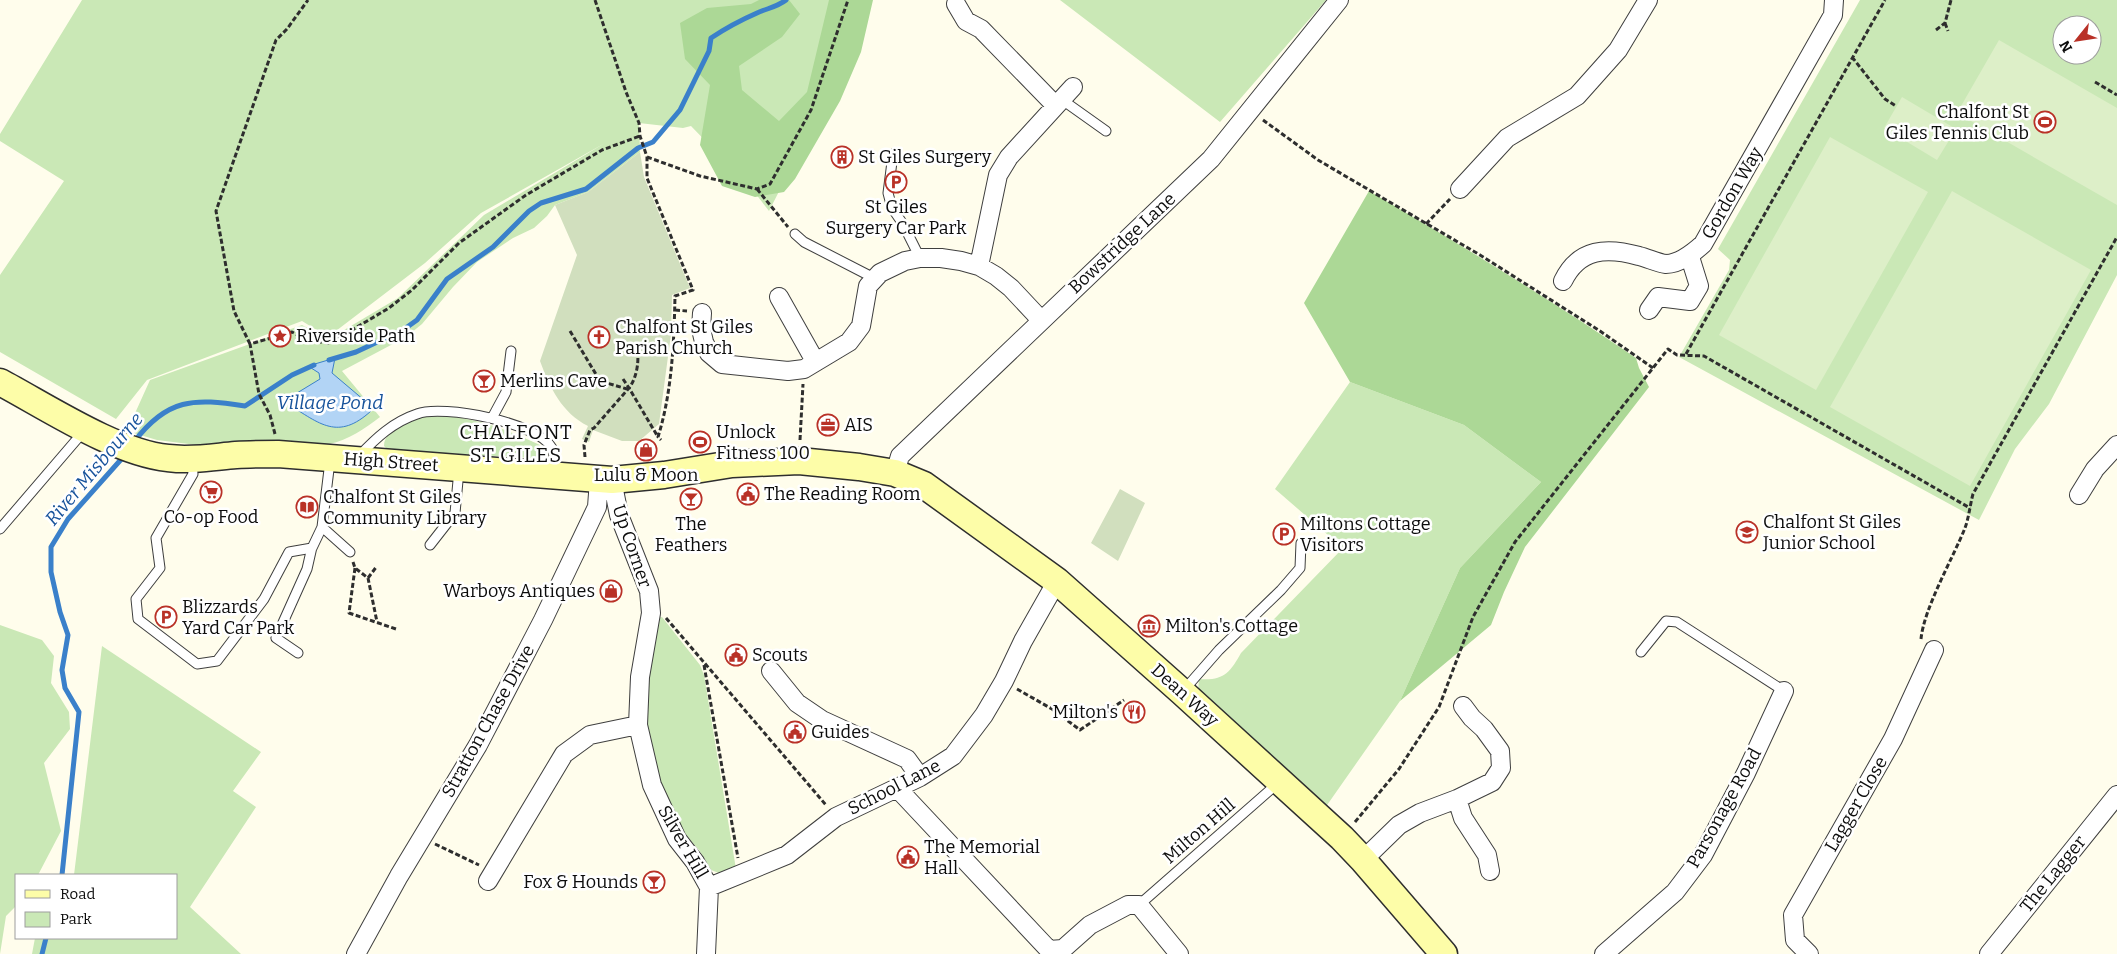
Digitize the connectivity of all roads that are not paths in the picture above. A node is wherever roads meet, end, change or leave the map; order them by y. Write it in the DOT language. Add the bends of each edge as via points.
graph roads {
  1 [pos="1339,0"];
  2 [pos="1648,0"];
  3 [pos="1834,0"];
  4 [pos="956,4"];
  5 [pos="1063,97"];
  6 [pos="1106,130"];
  7 [pos="893,154"];
  8 [pos="1460,189"];
  9 [pos="795,234"];
  10 [pos="1690,257"];
  11 [pos="920,258"];
  12 [pos="979,266"];
  13 [pos="874,278"];
  14 [pos="1563,281"];
  15 [pos="779,297"];
  16 [pos="1649,310"];
  17 [pos="702,313"];
  18 [pos="1041,320"];
  19 [pos="511,351"];
  20 [pos="810,365"];
  21 [pos="0,382"];
  22 [pos="492,418"];
  23 [pos="86,429"];
  24 [pos="2117,445"];
  25 [pos="343,459"];
  26 [pos="192,460"];
  27 [pos="459,468"];
  28 [pos="895,473"];
  29 [pos="553,476"];
  30 [pos="599,479"];
  31 [pos="2079,495"];
  32 [pos="322,527"];
  33 [pos="0,529"];
  34 [pos="1301,543"];
  35 [pos="430,545"];
  36 [pos="312,547"];
  37 [pos="350,552"];
  38 [pos="1057,581"];
  39 [pos="651,613"];
  40 [pos="1927,647"];
  41 [pos="1641,652"];
  42 [pos="298,653"];
  43 [pos="771,671"];
  44 [pos="1784,691"];
  45 [pos="1182,692"];
  46 [pos="1463,706"];
  47 [pos="638,725"];
  48 [pos="920,777"];
  49 [pos="1280,782"];
  50 [pos="896,788"];
  51 [pos="2117,795"];
  52 [pos="1457,800"];
  53 [pos="1363,860"];
  54 [pos="1490,871"];
  55 [pos="490,877"];
  56 [pos="710,887"];
  57 [pos="1139,905"];
  58 [pos="1064,951"];
  59 [pos="1997,951"];
  60 [pos="356,954"];
  61 [pos="706,954"];
  62 [pos="1179,954"];
  63 [pos="1444,954"];
  64 [pos="1604,954"];
  65 [pos="1809,954"];
  1 -- 18 [label="street, Bowstridge Lane" via="1211,159"];
  2 -- 8 [label="street" via="1618,50 1577,96 1507,138"];
  3 -- 10 [label="street, Gordon Way" via="1833,15 1828,24 1703,244"];
  4 -- 5 [label="street" via="966,21 981,29"];
  5 -- 6 [label="lane"];
  5 -- 12 [label="street" via="1009,157 998,175"];
  7 -- 11 [label="lane" via="888,193 892,208"];
  9 -- 13 [label="lane" via="804,242"];
  10 -- 14 [label="street, Gordon Way" via="1666,264 1617,250 1600,251 1588,254 1569,268"];
  10 -- 16 [label="street" via="1699,286 1690,301 1658,297"];
  11 -- 12 [label="street" via="961,260"];
  11 -- 13 [label="street" via="891,266"];
  12 -- 18 [label="street" via="1011,288"];
  13 -- 20 [label="street" via="868,286 861,326 849,342"];
  15 -- 20 [label="street"];
  17 -- 20 [label="street" via="704,342 709,353 722,364 788,370"];
  18 -- 28 [label="street, Bowstridge Lane" via="900,456"];
  19 -- 22 [label="lane" via="506,392"];
  21 -- 23 [label="street, High Street"];
  22 -- 25 [label="lane" via="455,411 418,413"];
  22 -- 29 [label="lane" via="547,441 554,450"];
  23 -- 26 [label="street, High Street" via="136,450"];
  23 -- 33 [label="lane"];
  24 -- 31 [label="street" via="2095,469"];
  25 -- 26 [label="street, High Street" via="278,454"];
  25 -- 27 [label="street, High Street"];
  25 -- 32 [label="lane"];
  26 -- 36 [label="lane" via="193,474 156,538 160,568 136,599 138,619 197,664 217,661 264,599 289,552"];
  27 -- 29 [label="street, High Street"];
  27 -- 35 [label="lane" via="455,512"];
  28 -- 30 [label="street, High Street" via="799,461 732,464 664,475"];
  28 -- 38 [label="street, Dean Way" via="924,485"];
  29 -- 30 [label="street, High Street"];
  30 -- 39 [label="street, Up Corner" via="619,516 649,591"];
  30 -- 60 [label="street, Stratton Chase Drive" via="597,507 543,620 478,745"];
  32 -- 36 [label="lane"];
  32 -- 37 [label="lane"];
  34 -- 45 [label="lane" via="1300,568"];
  36 -- 42 [label="lane" via="307,569 276,638"];
  38 -- 45 [label="street, Dean Way" via="1152,670"];
  38 -- 48 [label="street, School Lane" via="984,715 953,756"];
  39 -- 47 [label="street, Silver Hill" via="640,677"];
  40 -- 65 [label="street, Lagger Close" via="1893,739 1793,915 1795,940"];
  41 -- 44 [label="lane" via="1666,621 1677,622"];
  43 -- 48 [label="street" via="797,703 822,720 907,759"];
  44 -- 64 [label="street, Parsonage Road" via="1703,855 1675,892"];
  45 -- 49 [label="street, Dean Way"];
  46 -- 52 [label="street" via="1500,751 1501,768 1492,782"];
  47 -- 55 [label="street" via="590,735 564,754"];
  47 -- 56 [label="street, Silver Hill" via="652,785 677,839"];
  48 -- 50 [label="street, School Lane"];
  49 -- 53 [label="street, Dean Way"];
  49 -- 57 [label="lane, Milton Hill"];
  50 -- 56 [label="street, School Lane" via="836,817 787,855"];
  50 -- 58 [label="street" via="1049,950"];
  51 -- 59 [label="street, The Lagger"];
  52 -- 53 [label="street" via="1420,813 1399,825"];
  52 -- 54 [label="street" via="1463,818 1487,855"];
  53 -- 63 [label="street, Dean Way"];
  56 -- 61 [label="street, Silver Hill"];
  57 -- 58 [label="street" via="1128,905 1090,926"];
  57 -- 62 [label="street"];
}
